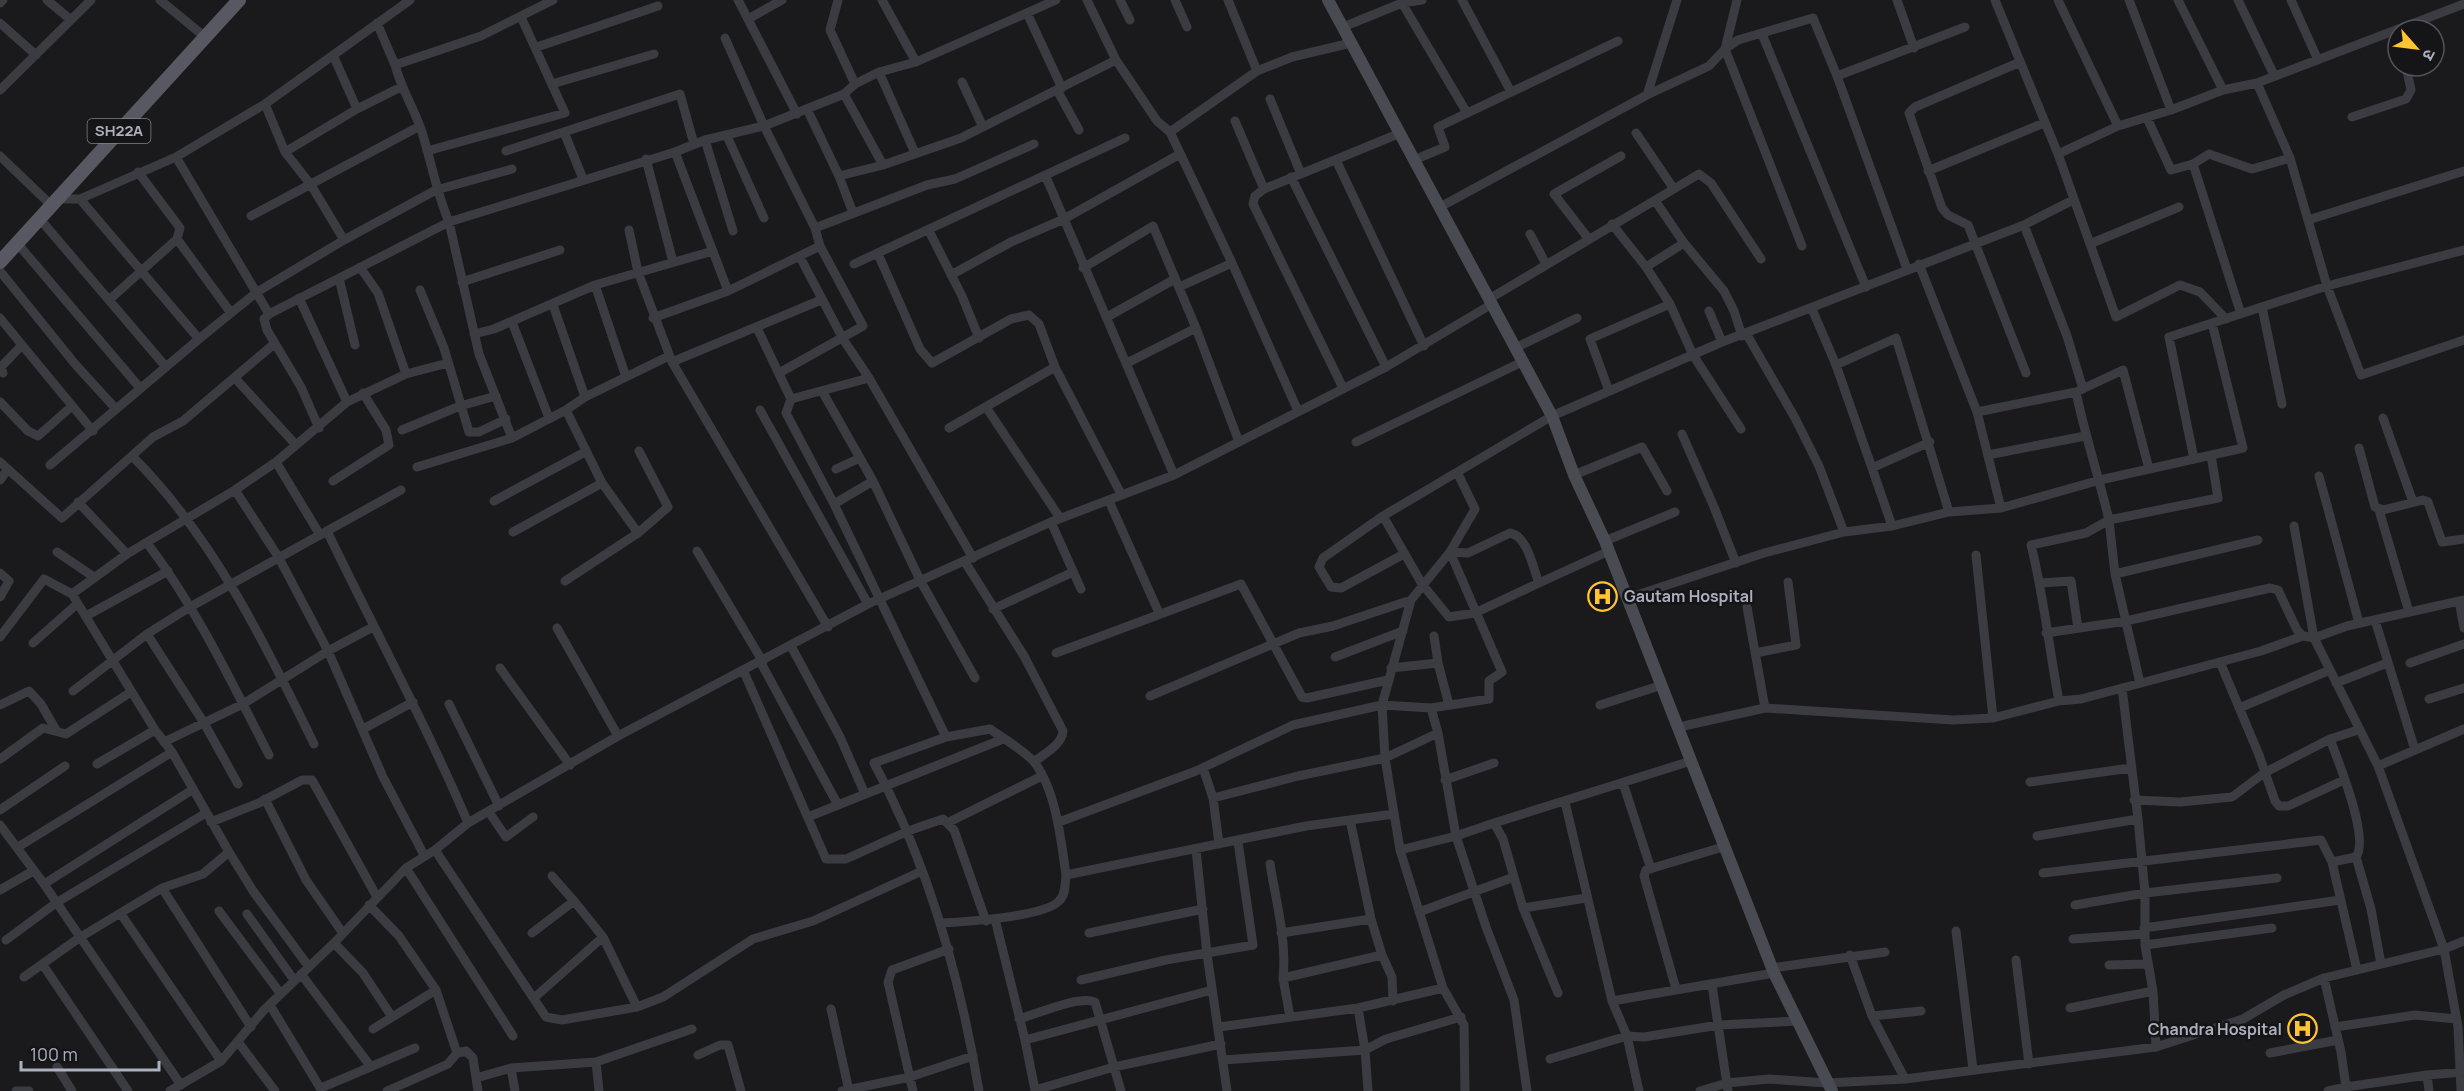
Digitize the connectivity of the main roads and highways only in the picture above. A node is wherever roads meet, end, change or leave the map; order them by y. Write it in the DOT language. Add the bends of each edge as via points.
graph roads {
  1 [pos="239,0"];
  2 [pos="0,262"];
  1 -- 2 [label="main road, SH22A"];
}
